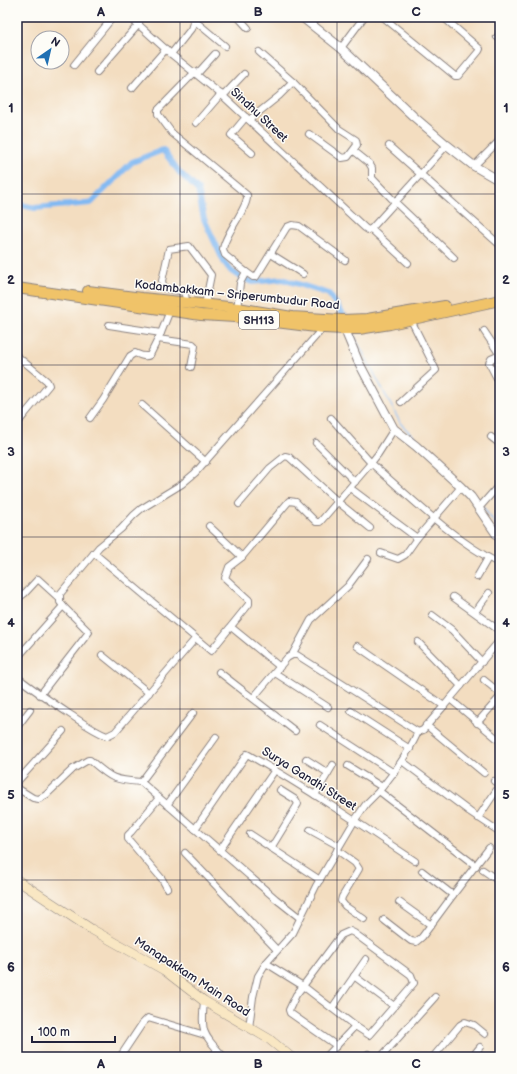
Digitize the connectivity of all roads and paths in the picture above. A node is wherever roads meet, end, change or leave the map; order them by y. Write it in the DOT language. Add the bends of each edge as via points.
graph roads {
  1 [pos="113,17"];
  2 [pos="130,17"];
  3 [pos="238,17"];
  4 [pos="302,17"];
  5 [pos="364,17"];
  6 [pos="383,17"];
  7 [pos="443,17"];
  8 [pos="195,19"];
  9 [pos="139,24"];
  10 [pos="248,28"];
  11 [pos="225,46"];
  12 [pos="341,48"];
  13 [pos="169,52"];
  14 [pos="259,52"];
  15 [pos="215,54"];
  16 [pos="74,65"];
  17 [pos="97,72"];
  18 [pos="196,73"];
  19 [pos="244,74"];
  20 [pos="293,82"];
  21 [pos="132,88"];
  22 [pos="222,95"];
  23 [pos="247,118"];
  24 [pos="196,123"];
  25 [pos="309,134"];
  26 [pos="500,140"];
  27 [pos="447,145"];
  28 [pos="389,146"];
  29 [pos="354,151"];
  30 [pos="252,153"];
  31 [pos="474,166"];
  32 [pos="421,174"];
  33 [pos="500,181"];
  34 [pos="395,202"];
  35 [pos="371,229"];
  36 [pos="500,245"];
  37 [pos="271,254"];
  38 [pos="454,258"];
  39 [pos="345,260"];
  40 [pos="408,263"];
  41 [pos="245,274"];
  42 [pos="304,274"];
  43 [pos="17,282"];
  44 [pos="17,288"];
  45 [pos="500,295"];
  46 [pos="500,300"];
  47 [pos="186,303"];
  48 [pos="172,305"];
  49 [pos="205,305"];
  50 [pos="237,312"];
  51 [pos="411,320"];
  52 [pos="109,325"];
  53 [pos="343,325"];
  54 [pos="323,328"];
  55 [pos="484,331"];
  56 [pos="160,336"];
  57 [pos="500,355"];
  58 [pos="17,356"];
  59 [pos="191,367"];
  60 [pos="500,384"];
  61 [pos="401,402"];
  62 [pos="142,405"];
  63 [pos="17,408"];
  64 [pos="24,415"];
  65 [pos="90,418"];
  66 [pos="330,418"];
  67 [pos="17,424"];
  68 [pos="394,430"];
  69 [pos="491,436"];
  70 [pos="316,443"];
  71 [pos="500,444"];
  72 [pos="206,462"];
  73 [pos="371,463"];
  74 [pos="355,482"];
  75 [pos="500,484"];
  76 [pos="461,487"];
  77 [pos="350,488"];
  78 [pos="338,502"];
  79 [pos="239,504"];
  80 [pos="481,506"];
  81 [pos="434,519"];
  82 [pos="209,526"];
  83 [pos="370,528"];
  84 [pos="416,538"];
  85 [pos="500,538"];
  86 [pos="94,553"];
  87 [pos="381,553"];
  88 [pos="242,557"];
  89 [pos="488,558"];
  90 [pos="368,559"];
  91 [pos="500,564"];
  92 [pos="476,577"];
  93 [pos="489,593"];
  94 [pos="453,597"];
  95 [pos="17,599"];
  96 [pos="60,599"];
  97 [pos="63,606"];
  98 [pos="475,612"];
  99 [pos="432,615"];
  100 [pos="231,627"];
  101 [pos="500,631"];
  102 [pos="195,639"];
  103 [pos="500,640"];
  104 [pos="418,642"];
  105 [pos="357,646"];
  106 [pos="102,655"];
  107 [pos="292,655"];
  108 [pos="17,658"];
  109 [pos="482,662"];
  110 [pos="280,667"];
  111 [pos="219,672"];
  112 [pos="275,673"];
  113 [pos="17,677"];
  114 [pos="484,680"];
  115 [pos="461,686"];
  116 [pos="148,693"];
  117 [pos="500,693"];
  118 [pos="40,695"];
  119 [pos="500,697"];
  120 [pos="253,698"];
  121 [pos="450,699"];
  122 [pos="444,706"];
  123 [pos="328,707"];
  124 [pos="30,710"];
  125 [pos="351,711"];
  126 [pos="193,713"];
  127 [pos="478,723"];
  128 [pos="320,724"];
  129 [pos="426,725"];
  130 [pos="17,727"];
  131 [pos="63,731"];
  132 [pos="295,731"];
  133 [pos="418,732"];
  134 [pos="216,737"];
  135 [pos="500,741"];
  136 [pos="410,749"];
  137 [pos="306,759"];
  138 [pos="402,761"];
  139 [pos="333,765"];
  140 [pos="348,766"];
  141 [pos="275,770"];
  142 [pos="328,773"];
  143 [pos="394,773"];
  144 [pos="484,773"];
  145 [pos="494,781"];
  146 [pos="17,782"];
  147 [pos="141,782"];
  148 [pos="17,788"];
  149 [pos="381,789"];
  150 [pos="280,790"];
  151 [pos="314,795"];
  152 [pos="159,798"];
  153 [pos="167,805"];
  154 [pos="478,818"];
  155 [pos="355,820"];
  156 [pos="195,829"];
  157 [pos="310,830"];
  158 [pos="500,832"];
  159 [pos="250,834"];
  160 [pos="271,848"];
  161 [pos="338,848"];
  162 [pos="489,848"];
  163 [pos="220,850"];
  164 [pos="185,853"];
  165 [pos="415,861"];
  166 [pos="476,866"];
  167 [pos="483,870"];
  168 [pos="422,871"];
  169 [pos="17,880"];
  170 [pos="320,880"];
  171 [pos="500,882"];
  172 [pos="167,888"];
  173 [pos="453,895"];
  174 [pos="399,902"];
  175 [pos="300,918"];
  176 [pos="364,919"];
  177 [pos="384,920"];
  178 [pos="431,925"];
  179 [pos="277,950"];
  180 [pos="366,959"];
  181 [pos="266,963"];
  182 [pos="354,976"];
  183 [pos="303,986"];
  184 [pos="435,997"];
  185 [pos="204,1001"];
  186 [pos="394,1006"];
  187 [pos="332,1008"];
  188 [pos="355,1026"];
  189 [pos="249,1028"];
  190 [pos="485,1034"];
  191 [pos="205,1035"];
  192 [pos="337,1046"];
  193 [pos="480,1047"];
  194 [pos="217,1050"];
  195 [pos="120,1057"];
  196 [pos="212,1057"];
  197 [pos="224,1057"];
  198 [pos="291,1057"];
  199 [pos="326,1057"];
  200 [pos="381,1057"];
  201 [pos="433,1057"];
  202 [pos="472,1057"];
  1 -- 16 [label="street"];
  2 -- 9 [label="street, Sindhu Street"];
  3 -- 10 [label="street"];
  4 -- 12 [label="street"];
  5 -- 12 [label="street"];
  6 -- 7 [label="street" via="458,76 480,49"];
  8 -- 11 [label="street"];
  8 -- 13 [label="street" via="192,29"];
  9 -- 13 [label="street, Sindhu Street"];
  9 -- 17 [label="street"];
  12 -- 27 [label="street"];
  13 -- 18 [label="street, Sindhu Street"];
  13 -- 21 [label="street"];
  14 -- 20 [label="street"];
  15 -- 18 [label="street"];
  18 -- 22 [label="street, Sindhu Street"];
  18 -- 41 [label="street" via="158,110 158,114 172,132 247,195 223,249 225,255"];
  19 -- 22 [label="street"];
  20 -- 23 [label="street" via="279,96"];
  20 -- 29 [label="street" via="339,129 356,140"];
  22 -- 23 [label="street, Sindhu Street"];
  22 -- 24 [label="street"];
  23 -- 30 [label="street" via="232,136"];
  23 -- 35 [label="street, Sindhu Street" via="365,228"];
  25 -- 29 [label="street" via="342,158 348,157"];
  26 -- 31 [label="street"];
  27 -- 31 [label="street"];
  27 -- 32 [label="street"];
  28 -- 32 [label="street"];
  29 -- 34 [label="street" via="369,163 372,178"];
  31 -- 33 [label="street"];
  32 -- 34 [label="street"];
  32 -- 36 [label="street"];
  34 -- 35 [label="street"];
  34 -- 38 [label="street"];
  35 -- 40 [label="street, Sindhu Street"];
  37 -- 39 [label="street" via="287,227 295,224"];
  37 -- 41 [label="street" via="256,277"];
  37 -- 42 [label="street"];
  41 -- 50 [label="street" via="240,284"];
  43 -- 48 [label="main road, Kodambakkam – Sriperumbudur Road / SH113" via="142,298"];
  44 -- 48 [label="main road, Kodambakkam – Sriperumbudur Road / SH113"];
  45 -- 53 [label="main road, Kodambakkam – Sriperumbudur Road / SH113"];
  46 -- 51 [label="main road, Kodambakkam – Sriperumbudur Road / SH113"];
  47 -- 48 [label="main road, Kodambakkam – Sriperumbudur Road / SH113"];
  47 -- 49 [label="main road, Kodambakkam – Sriperumbudur Road / SH113"];
  47 -- 49 [label="street" via="185,292 164,288 162,281 169,249 189,246 211,275"];
  48 -- 50 [label="main road, Kodambakkam – Sriperumbudur Road / SH113" via="201,315"];
  48 -- 56 [label="street"];
  49 -- 50 [label="main road, Kodambakkam – Sriperumbudur Road / SH113"];
  50 -- 53 [label="main road, Kodambakkam – Sriperumbudur Road / SH113" via="292,316"];
  50 -- 54 [label="main road, Kodambakkam – Sriperumbudur Road / SH113"];
  51 -- 53 [label="main road, Kodambakkam – Sriperumbudur Road / SH113" via="359,329"];
  51 -- 61 [label="street" via="436,370"];
  52 -- 56 [label="street"];
  53 -- 54 [label="main road, Kodambakkam – Sriperumbudur Road / SH113"];
  53 -- 68 [label="street"];
  54 -- 72 [label="street"];
  55 -- 57 [label="street"];
  56 -- 59 [label="street" via="194,345"];
  56 -- 65 [label="street" via="150,355 135,353 130,356"];
  57 -- 60 [label="street" via="491,359 489,363"];
  58 -- 64 [label="street" via="48,383 48,388"];
  62 -- 72 [label="street"];
  63 -- 64 [label="street"];
  64 -- 67 [label="street"];
  66 -- 73 [label="street"];
  68 -- 73 [label="street"];
  68 -- 76 [label="street" via="430,458"];
  69 -- 71 [label="street"];
  70 -- 74 [label="street"];
  72 -- 86 [label="street" via="182,484 141,509"];
  73 -- 74 [label="street"];
  73 -- 81 [label="street"];
  74 -- 77 [label="street"];
  75 -- 80 [label="street"];
  76 -- 80 [label="street"];
  76 -- 81 [label="street"];
  77 -- 78 [label="street"];
  77 -- 84 [label="street"];
  78 -- 79 [label="street" via="285,456 270,468"];
  78 -- 83 [label="street"];
  78 -- 88 [label="street" via="318,523 296,502 289,501"];
  80 -- 85 [label="street"];
  81 -- 84 [label="street"];
  81 -- 89 [label="street"];
  82 -- 88 [label="street"];
  84 -- 87 [label="street" via="400,559"];
  86 -- 96 [label="street" via="60,594"];
  86 -- 102 [label="street"];
  88 -- 100 [label="street" via="229,567 225,578 250,602"];
  89 -- 91 [label="street"];
  89 -- 92 [label="street"];
  90 -- 107 [label="street" via="348,586 311,620"];
  93 -- 98 [label="street"];
  94 -- 98 [label="street"];
  95 -- 96 [label="street" via="38,579"];
  96 -- 97 [label="street"];
  97 -- 108 [label="street"];
  97 -- 118 [label="street" via="89,632"];
  98 -- 101 [label="street"];
  99 -- 109 [label="street" via="452,630"];
  100 -- 102 [label="street" via="211,651"];
  100 -- 110 [label="street"];
  102 -- 116 [label="street"];
  103 -- 109 [label="street"];
  104 -- 115 [label="street"];
  105 -- 122 [label="street"];
  106 -- 116 [label="street"];
  107 -- 110 [label="street"];
  107 -- 133 [label="street" via="301,657"];
  109 -- 115 [label="street"];
  110 -- 112 [label="street"];
  111 -- 120 [label="street"];
  112 -- 120 [label="street"];
  112 -- 123 [label="street"];
  113 -- 118 [label="street"];
  114 -- 117 [label="street"];
  115 -- 121 [label="street"];
  116 -- 118 [label="street" via="115,732 107,736 90,728"];
  119 -- 127 [label="street"];
  120 -- 132 [label="street"];
  121 -- 122 [label="street"];
  121 -- 127 [label="street"];
  122 -- 129 [label="street"];
  124 -- 130 [label="street"];
  125 -- 136 [label="street"];
  126 -- 147 [label="street"];
  127 -- 135 [label="street"];
  128 -- 143 [label="street"];
  129 -- 133 [label="street"];
  129 -- 144 [label="street"];
  131 -- 146 [label="street"];
  133 -- 136 [label="street"];
  134 -- 153 [label="street"];
  136 -- 138 [label="street"];
  137 -- 142 [label="street"];
  138 -- 143 [label="street"];
  138 -- 154 [label="street"];
  139 -- 142 [label="street"];
  140 -- 149 [label="street"];
  141 -- 151 [label="street, Surya Gandhi Street"];
  141 -- 156 [label="street, Surya Gandhi Street" via="247,754"];
  141 -- 163 [label="street"];
  142 -- 151 [label="street"];
  143 -- 149 [label="street"];
  145 -- 154 [label="street" via="498,788"];
  147 -- 148 [label="street" via="112,778 88,760 73,769 39,799"];
  147 -- 152 [label="street"];
  149 -- 155 [label="street"];
  149 -- 166 [label="street"];
  150 -- 160 [label="street" via="298,804"];
  151 -- 155 [label="street, Surya Gandhi Street"];
  152 -- 153 [label="street"];
  152 -- 172 [label="street" via="128,835 128,839"];
  153 -- 156 [label="street"];
  154 -- 158 [label="street"];
  155 -- 161 [label="street"];
  155 -- 165 [label="street, Surya Gandhi Street"];
  156 -- 163 [label="street"];
  157 -- 161 [label="street"];
  159 -- 160 [label="street"];
  160 -- 170 [label="street"];
  161 -- 170 [label="street"];
  161 -- 176 [label="street" via="358,869 341,901"];
  162 -- 166 [label="street"];
  163 -- 175 [label="street"];
  164 -- 179 [label="street"];
  166 -- 173 [label="street"];
  167 -- 171 [label="street"];
  168 -- 173 [label="street"];
  169 -- 185 [label="main road, Manapakkam Main Road" via="91,929 164,970"];
  170 -- 175 [label="street"];
  173 -- 178 [label="street"];
  174 -- 178 [label="street"];
  175 -- 179 [label="street" via="293,933"];
  177 -- 178 [label="street" via="411,941 416,942"];
  179 -- 181 [label="street"];
  180 -- 182 [label="street"];
  181 -- 183 [label="street"];
  181 -- 189 [label="street" via="258,976"];
  182 -- 186 [label="street"];
  182 -- 187 [label="street"];
  183 -- 186 [label="street" via="341,935 350,931 411,975 414,983"];
  183 -- 187 [label="street"];
  183 -- 192 [label="street" via="296,995 290,1013"];
  184 -- 200 [label="street"];
  185 -- 189 [label="main road, Manapakkam Main Road"];
  185 -- 191 [label="street" via="202,1025"];
  186 -- 188 [label="street" via="369,1035"];
  187 -- 188 [label="street"];
  188 -- 192 [label="street"];
  189 -- 198 [label="main road, Manapakkam Main Road"];
  190 -- 201 [label="street" via="474,1025 465,1022"];
  191 -- 194 [label="street"];
  191 -- 195 [label="street" via="148,1018"];
  192 -- 199 [label="street"];
  193 -- 202 [label="street"];
  194 -- 196 [label="street"];
  194 -- 197 [label="street"];
}
